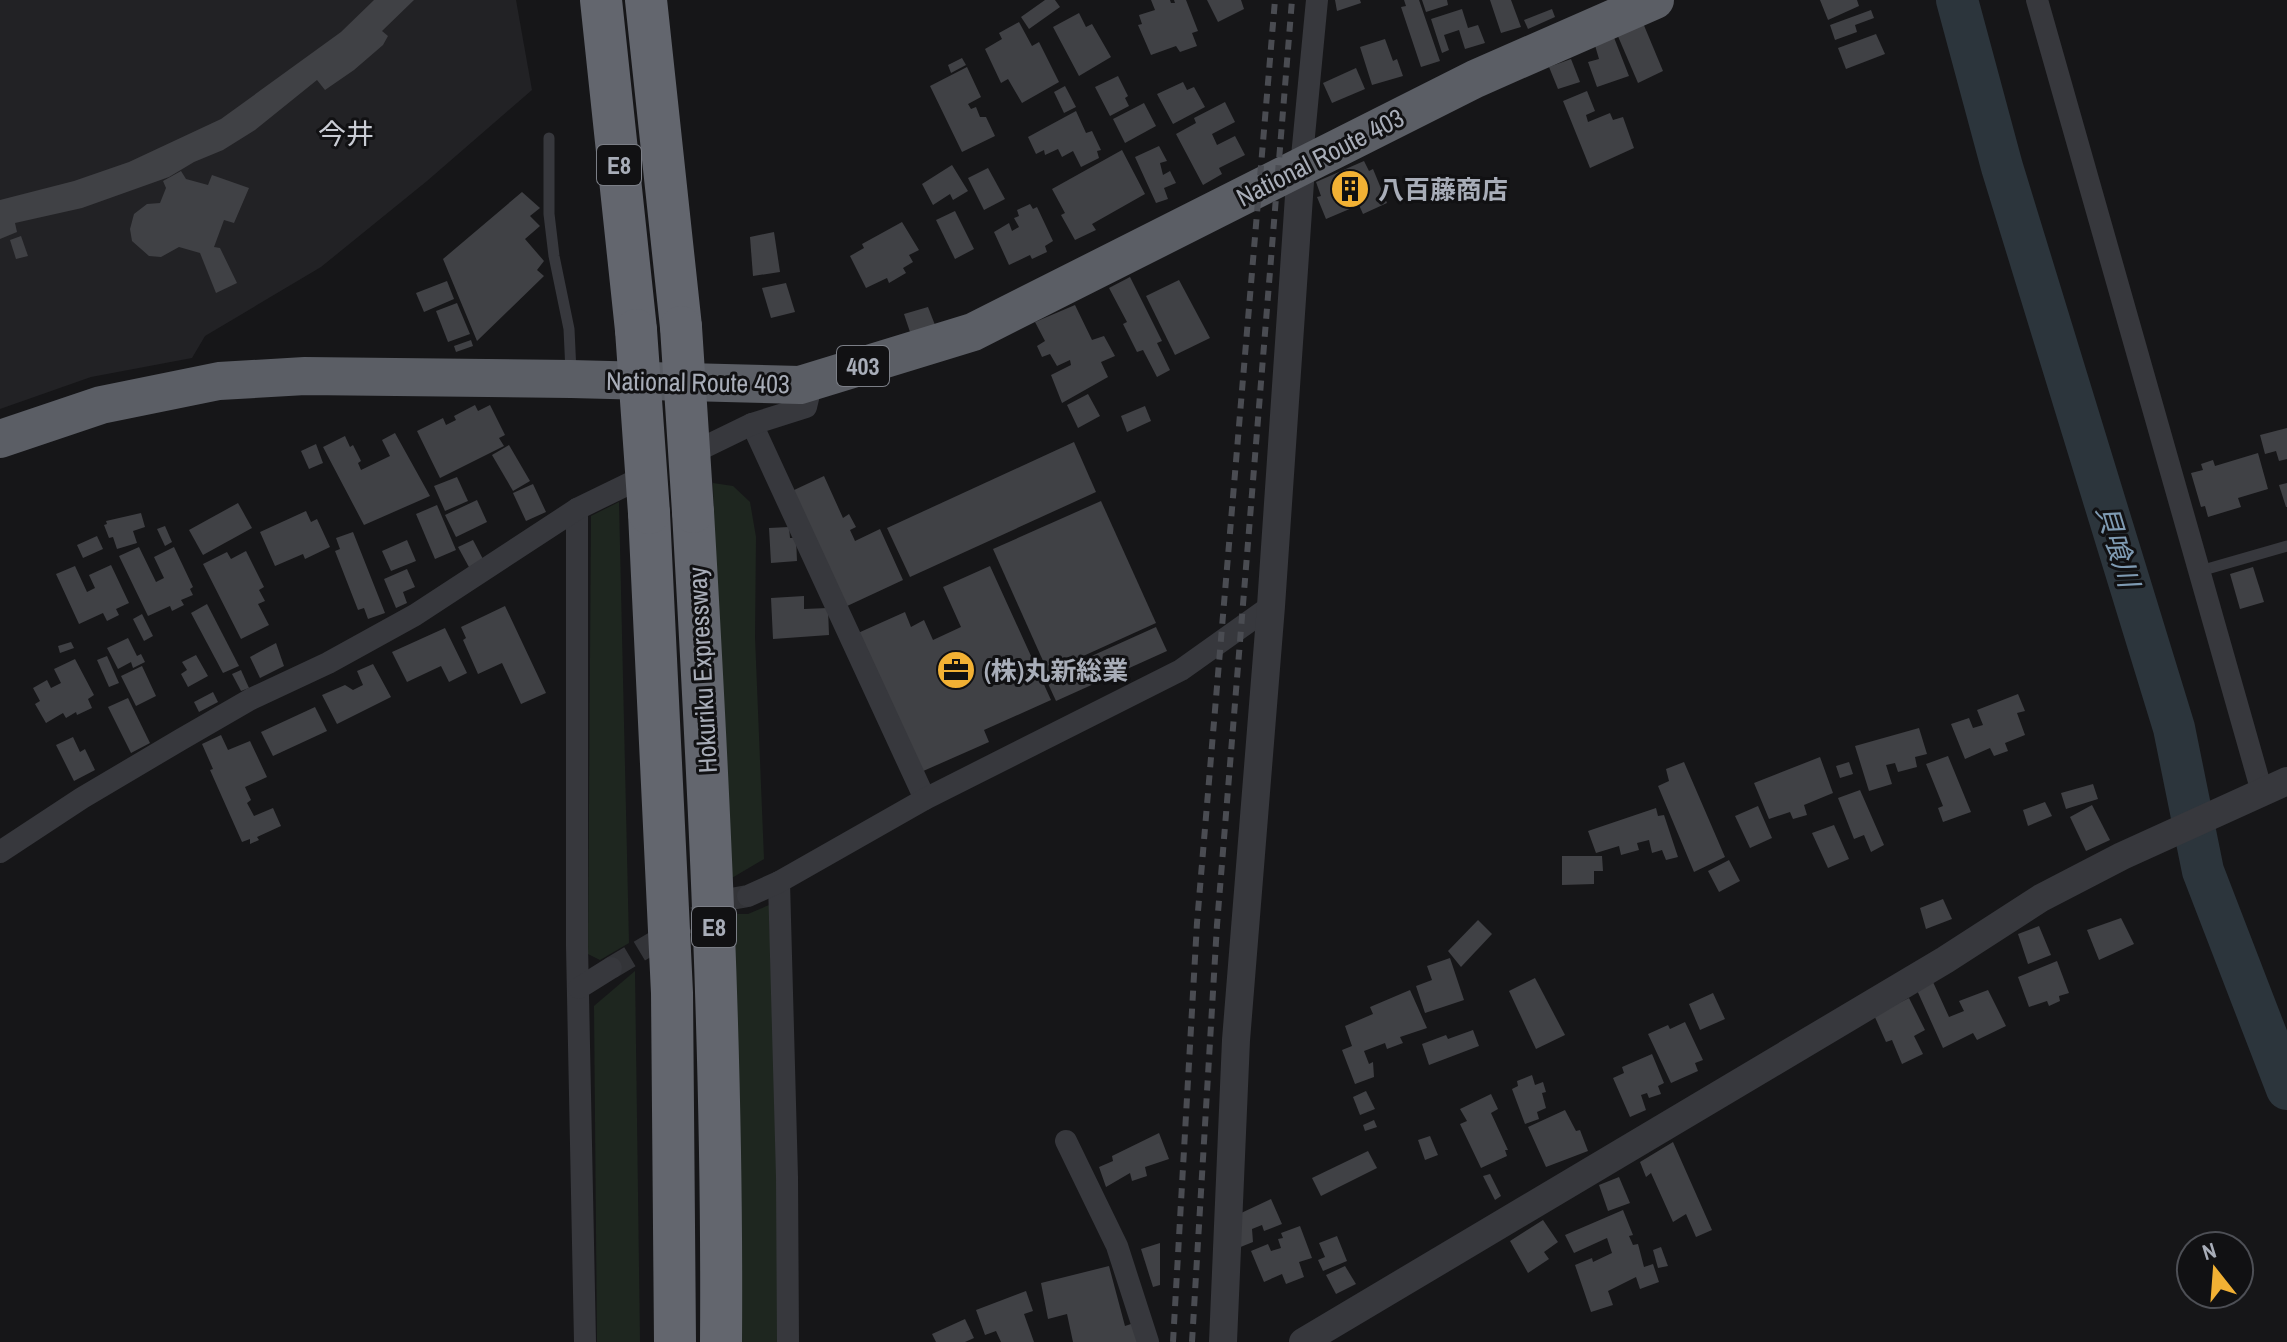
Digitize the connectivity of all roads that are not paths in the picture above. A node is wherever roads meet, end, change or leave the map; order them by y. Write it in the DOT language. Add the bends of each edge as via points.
graph roads {
  1 [pos="601,0"];
  2 [pos="646,0"];
  3 [pos="1317,0"];
  4 [pos="1655,0"];
  5 [pos="2037,0"];
  6 [pos="549,138"];
  7 [pos="1301,167"];
  8 [pos="571,379"];
  9 [pos="812,382"];
  10 [pos="752,424"];
  11 [pos="0,439"];
  12 [pos="577,509"];
  13 [pos="2287,546"];
  14 [pos="2200,571"];
  15 [pos="1271,606"];
  16 [pos="2267,791"];
  17 [pos="925,799"];
  18 [pos="0,852"];
  19 [pos="779,882"];
  20 [pos="748,896"];
  21 [pos="611,968"];
  22 [pos="579,988"];
  23 [pos="1066,1141"];
  24 [pos="585,1342"];
  25 [pos="675,1342"];
  26 [pos="721,1342"];
  27 [pos="788,1342"];
  28 [pos="1148,1342"];
  29 [pos="1223,1342"];
  30 [pos="1303,1342"];
  1 -- 25 [label="highway, Hokuriku Expressway / E8, bridge" via="636,330 649,513 672,993"];
  2 -- 26 [label="highway, Hokuriku Expressway / E8, bridge" via="681,327 693,512 717,989"];
  3 -- 7 [label="street"];
  4 -- 7 [label="highway, National Route 403 / 403" via="1475,79"];
  5 -- 14 [label="street"];
  6 -- 8 [label="lane" via="549,214 569,329"];
  7 -- 9 [label="highway, National Route 403 / 403" via="973,332"];
  7 -- 15 [label="street"];
  8 -- 9 [label="highway, National Route 403 / 403"];
  8 -- 11 [label="highway, National Route 403 / 403" via="305,376 219,381 101,405"];
  9 -- 10 [label="street" via="806,407"];
  10 -- 12 [label="street"];
  10 -- 17 [label="street"];
  12 -- 18 [label="street" via="415,615 251,699"];
  12 -- 22 [label="street"];
  13 -- 14 [label="lane"];
  14 -- 16 [label="street"];
  15 -- 17 [label="street" via="1181,670"];
  15 -- 29 [label="street" via="1236,1040"];
  16 -- 30 [label="street" via="2041,898"];
  17 -- 19 [label="street"];
  19 -- 20 [label="street"];
  19 -- 27 [label="street"];
  21 -- 22 [label="street"];
  22 -- 24 [label="street"];
  23 -- 28 [label="street" via="1117,1246"];
}
